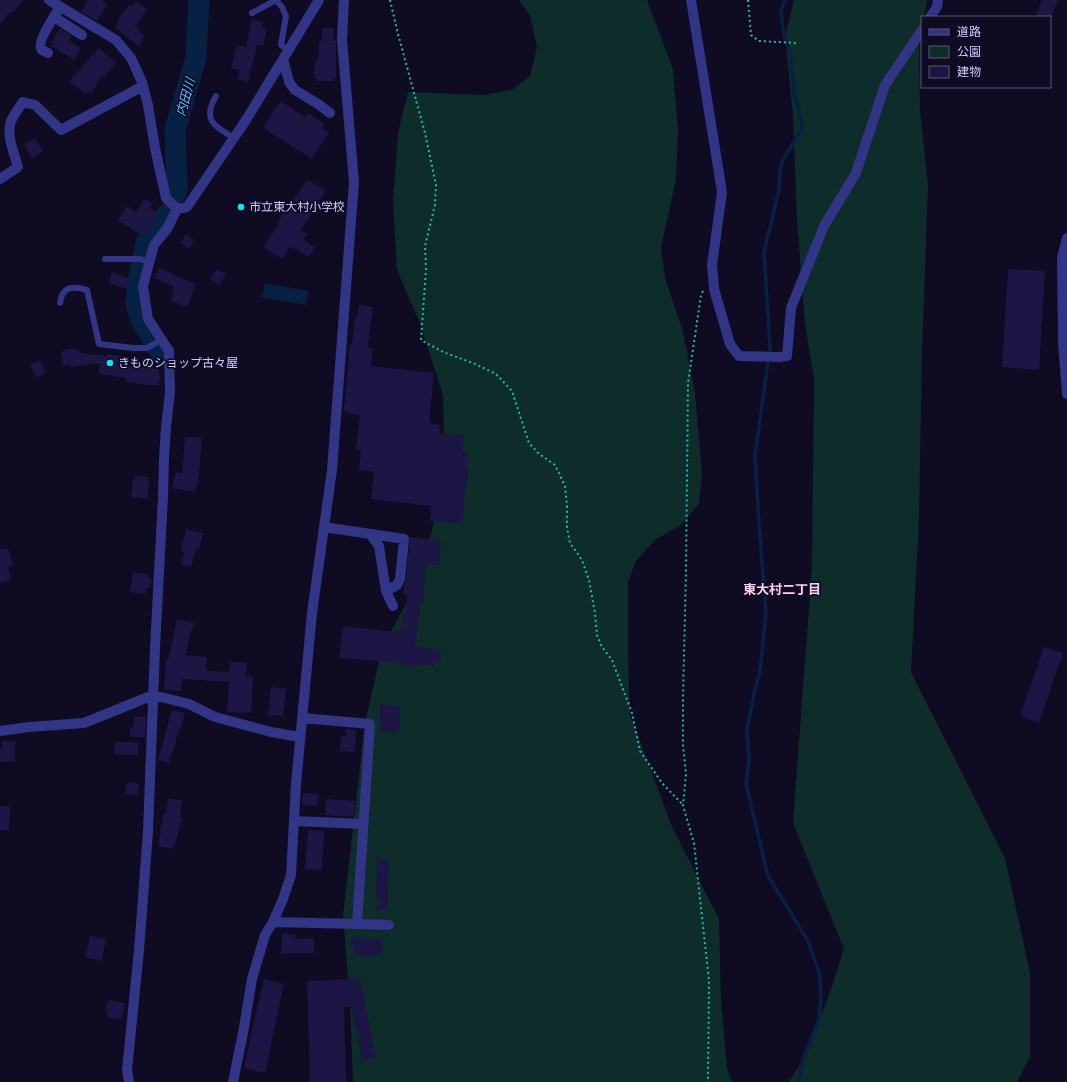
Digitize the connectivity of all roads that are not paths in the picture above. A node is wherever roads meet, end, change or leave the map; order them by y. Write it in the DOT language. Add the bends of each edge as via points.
graph roads {
  1 [pos="49,0"];
  2 [pos="276,0"];
  3 [pos="319,0"];
  4 [pos="344,0"];
  5 [pos="691,0"];
  6 [pos="938,0"];
  7 [pos="60,7"];
  8 [pos="252,13"];
  9 [pos="931,16"];
  10 [pos="54,17"];
  11 [pos="921,31"];
  12 [pos="82,35"];
  13 [pos="288,50"];
  14 [pos="48,53"];
  15 [pos="283,59"];
  16 [pos="143,86"];
  17 [pos="216,96"];
  18 [pos="330,112"];
  19 [pos="234,138"];
  20 [pos="0,179"];
  21 [pos="177,210"];
  22 [pos="1067,238"];
  23 [pos="105,259"];
  24 [pos="145,260"];
  25 [pos="60,303"];
  26 [pos="161,340"];
  27 [pos="1067,394"];
  28 [pos="324,527"];
  29 [pos="370,534"];
  30 [pos="386,591"];
  31 [pos="393,606"];
  32 [pos="153,695"];
  33 [pos="302,718"];
  34 [pos="0,732"];
  35 [pos="300,737"];
  36 [pos="294,821"];
  37 [pos="363,824"];
  38 [pos="273,922"];
  39 [pos="357,924"];
  40 [pos="389,925"];
  41 [pos="129,1082"];
  42 [pos="233,1082"];
  1 -- 7 [label="street"];
  2 -- 8 [label="lane"];
  2 -- 13 [label="lane" via="286,16 281,45"];
  3 -- 13 [label="street"];
  4 -- 28 [label="street" via="342,39 354,182 332,470"];
  5 -- 11 [label="street" via="722,192 712,265 714,289 730,344 740,356 787,356 791,308 824,226 856,173 885,85"];
  6 -- 9 [label="street"];
  7 -- 10 [label="street"];
  7 -- 16 [label="street" via="116,40 130,58"];
  10 -- 12 [label="street"];
  10 -- 14 [label="street" via="40,47"];
  13 -- 15 [label="street"];
  15 -- 18 [label="street" via="289,82 294,90"];
  15 -- 19 [label="street"];
  16 -- 20 [label="street" via="61,130 36,105 23,102 11,121 10,131 10,142 18,167"];
  16 -- 21 [label="street" via="166,198"];
  17 -- 19 [label="lane" via="209,115 219,129"];
  19 -- 21 [label="street" via="188,207"];
  21 -- 24 [label="street"];
  22 -- 27 [label="street" via="1062,258 1063,342"];
  23 -- 24 [label="lane"];
  24 -- 26 [label="street" via="144,286 148,319"];
  25 -- 26 [label="lane" via="61,296 70,288 87,290 98,344 147,348"];
  26 -- 32 [label="street" via="169,351 170,392 164,451"];
  28 -- 29 [label="street"];
  28 -- 33 [label="street" via="312,613"];
  29 -- 30 [label="street" via="379,546"];
  29 -- 30 [label="street" via="404,539 400,580 397,585"];
  30 -- 31 [label="street"];
  32 -- 34 [label="street" via="84,723"];
  32 -- 35 [label="street" via="189,704 215,717"];
  32 -- 41 [label="street" via="148,832 127,1070"];
  33 -- 35 [label="street"];
  33 -- 37 [label="street" via="370,724"];
  35 -- 36 [label="street"];
  36 -- 37 [label="street"];
  36 -- 38 [label="street" via="291,875 284,899"];
  37 -- 39 [label="street"];
  38 -- 39 [label="street"];
  38 -- 42 [label="street" via="265,935 252,979"];
  39 -- 40 [label="street"];
}
